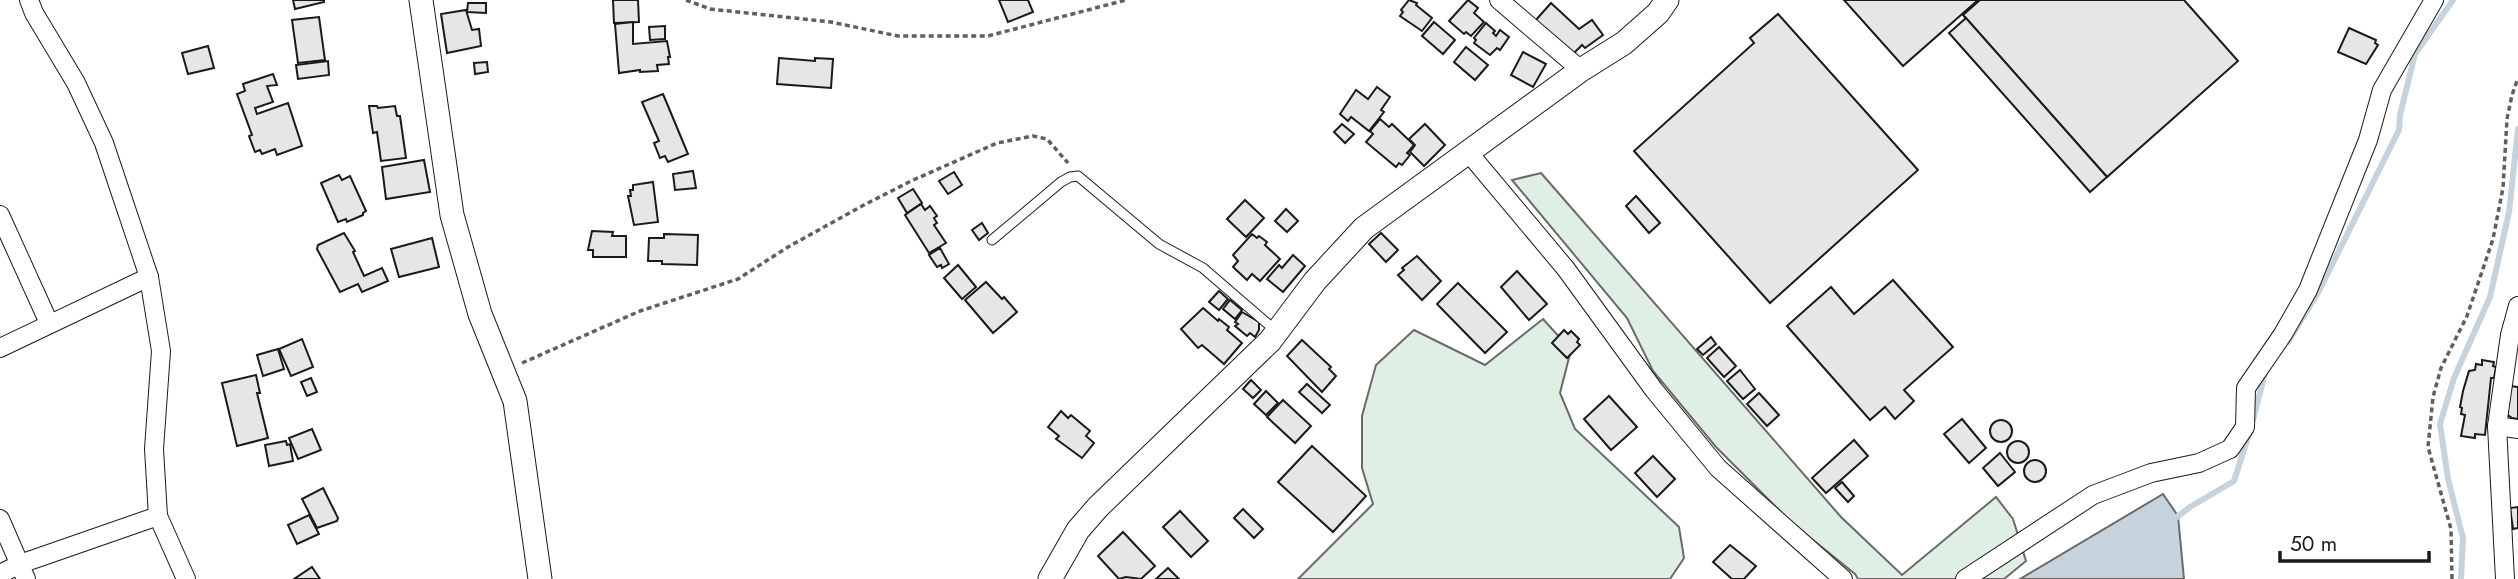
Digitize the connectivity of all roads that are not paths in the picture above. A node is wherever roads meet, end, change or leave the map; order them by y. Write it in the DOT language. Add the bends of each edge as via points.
graph roads {
  1 [pos="29,0"];
  2 [pos="421,0"];
  3 [pos="1499,0"];
  4 [pos="1667,0"];
  5 [pos="2434,0"];
  6 [pos="1581,70"];
  7 [pos="1468,152"];
  8 [pos="0,215"];
  9 [pos="992,240"];
  10 [pos="149,277"];
  11 [pos="2518,306"];
  12 [pos="50,323"];
  13 [pos="1277,332"];
  14 [pos="2514,336"];
  15 [pos="0,348"];
  16 [pos="2497,426"];
  17 [pos="2518,429"];
  18 [pos="159,516"];
  19 [pos="0,519"];
  20 [pos="23,572"];
  21 [pos="0,573"];
  22 [pos="186,579"];
  23 [pos="540,579"];
  24 [pos="1050,579"];
  25 [pos="1843,579"];
  26 [pos="1965,579"];
  27 [pos="2505,579"];
  1 -- 10 [label="street" via="104,143"];
  2 -- 23 [label="street" via="452,215 480,314 515,401"];
  3 -- 6 [label="street"];
  4 -- 6 [label="street" via="1625,43"];
  5 -- 26 [label="street" via="2382,90 2368,140 2308,290 2246,388 2245,427 2230,449 2093,495"];
  6 -- 7 [label="street"];
  7 -- 13 [label="street" via="1364,228 1315,281"];
  7 -- 25 [label="street" via="1560,260 1654,390 1718,468"];
  8 -- 12 [label="street"];
  9 -- 13 [label="lane" via="1061,182 1078,176 1159,244 1203,268"];
  10 -- 12 [label="street"];
  10 -- 18 [label="street" via="161,351 154,449"];
  11 -- 14 [label="street"];
  12 -- 15 [label="street"];
  13 -- 24 [label="street" via="1098,507 1078,530"];
  14 -- 16 [label="street"];
  16 -- 17 [label="street"];
  16 -- 27 [label="street"];
  18 -- 20 [label="street"];
  18 -- 22 [label="street"];
  19 -- 20 [label="street"];
  20 -- 21 [label="street"];
}
